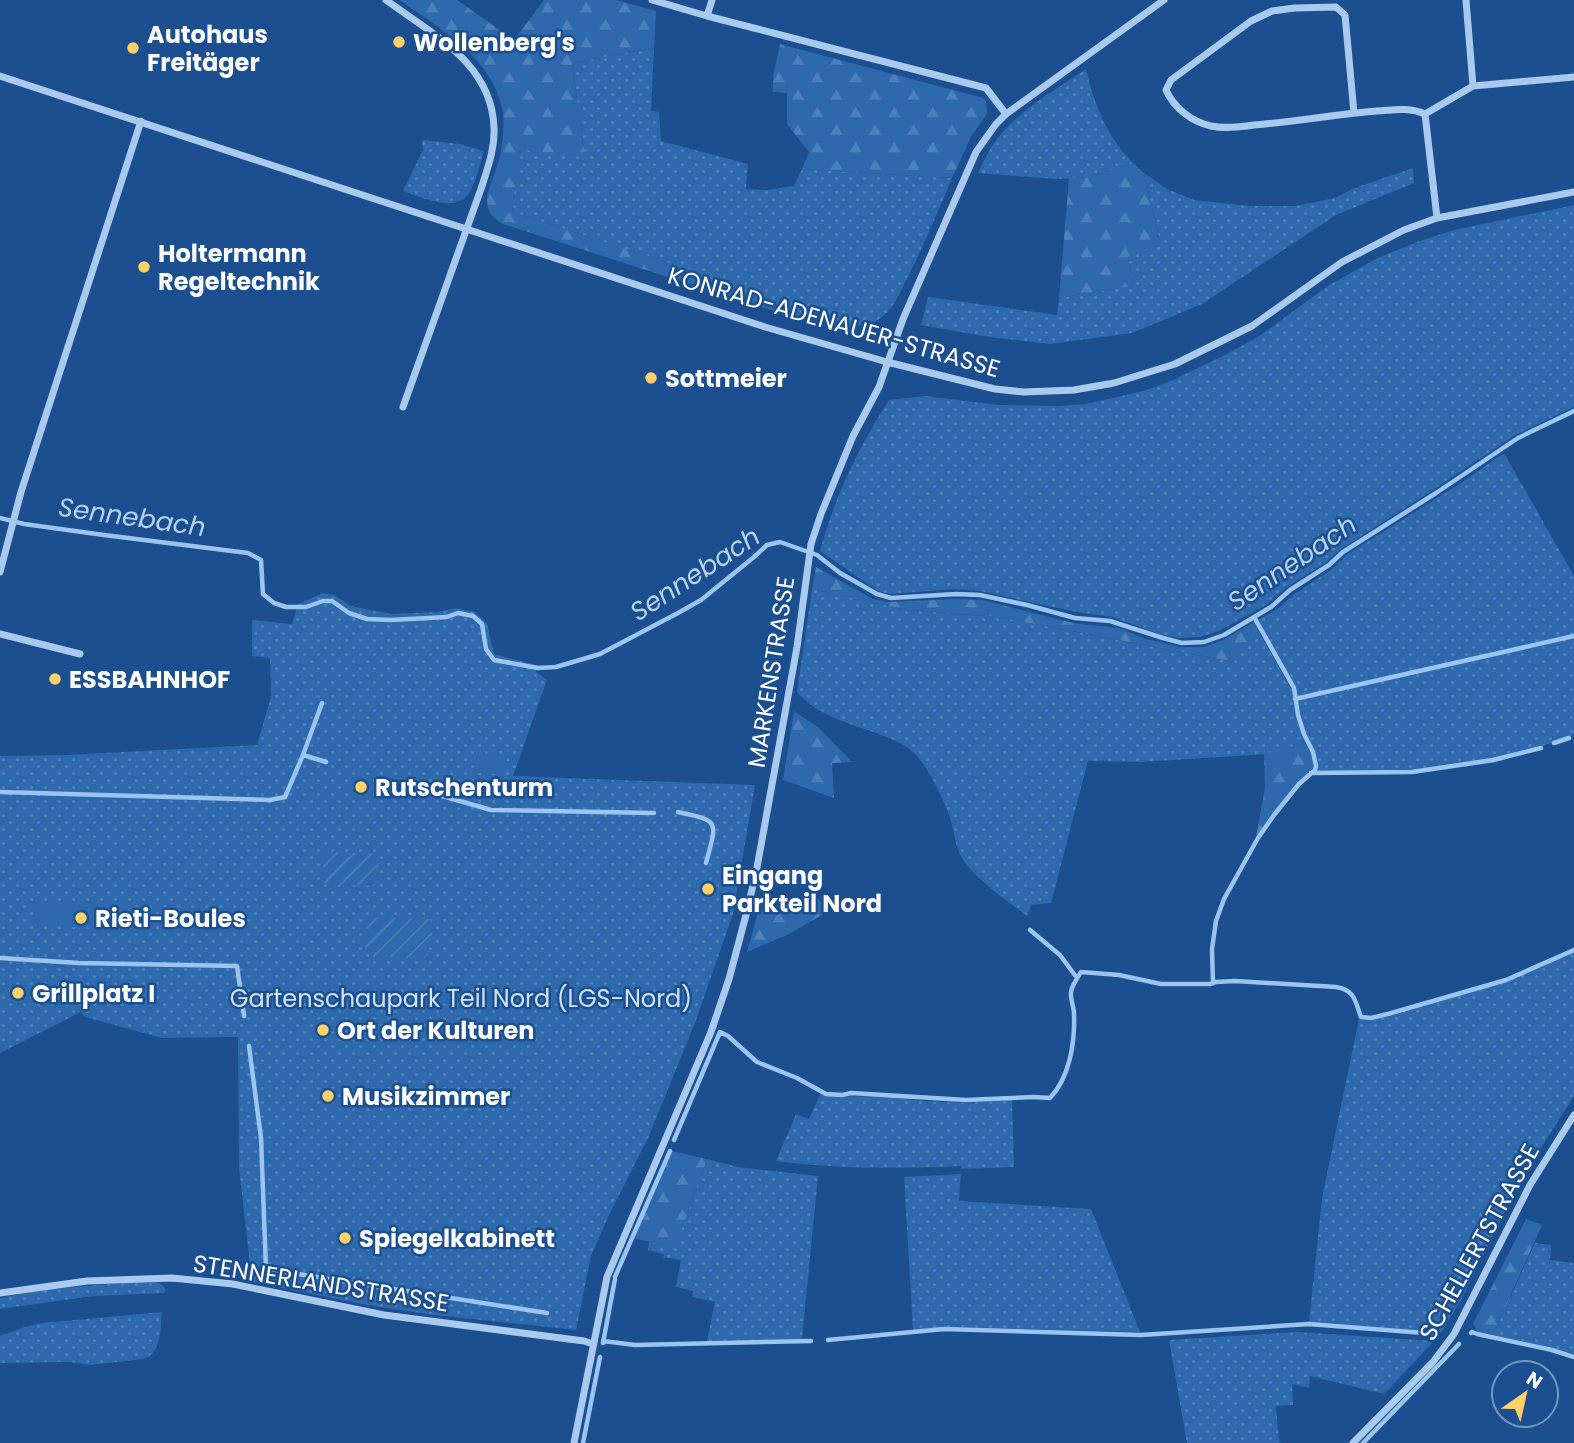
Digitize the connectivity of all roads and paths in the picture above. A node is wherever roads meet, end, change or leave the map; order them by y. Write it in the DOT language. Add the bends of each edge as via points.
graph roads {
  1 [pos="386,0"];
  2 [pos="652,0"];
  3 [pos="712,0"];
  4 [pos="1164,0"];
  5 [pos="1466,0"];
  6 [pos="707,16"];
  7 [pos="0,76"];
  8 [pos="1574,77"];
  9 [pos="1473,86"];
  10 [pos="1354,113"];
  11 [pos="1006,114"];
  12 [pos="1424,114"];
  13 [pos="141,121"];
  14 [pos="1574,192"];
  15 [pos="1437,218"];
  16 [pos="467,229"];
  17 [pos="887,362"];
  18 [pos="403,407"];
  19 [pos="0,572"];
  20 [pos="0,634"];
  21 [pos="80,654"];
  22 [pos="1574,1115"];
  23 [pos="0,1293"];
  24 [pos="593,1344"];
  25 [pos="574,1443"];
  26 [pos="1353,1443"];
  1 -- 16 [label="street" via="461,56 476,72 491,103 495,128 492,154"];
  2 -- 6 [label="street"];
  3 -- 6 [label="street"];
  4 -- 11 [label="street, MARKENSTRASSE"];
  5 -- 9 [label="street"];
  6 -- 11 [label="street" via="986,88"];
  7 -- 13 [label="street, KONRAD-ADENAUER-STRASSE"];
  8 -- 9 [label="street"];
  9 -- 12 [label="street"];
  10 -- 10 [label="street" via="1345,16 1336,7 1272,11 1251,21 1171,80 1166,90 1187,116 1224,128"];
  10 -- 12 [label="street" via="1411,108"];
  11 -- 17 [label="street, MARKENSTRASSE" via="976,152"];
  12 -- 15 [label="street"];
  13 -- 16 [label="street, KONRAD-ADENAUER-STRASSE"];
  13 -- 19 [label="street" via="21,492"];
  14 -- 15 [label="street, KONRAD-ADENAUER-STRASSE"];
  15 -- 17 [label="street, KONRAD-ADENAUER-STRASSE" via="1342,262 1252,326 1213,347 1114,383 1074,390 1014,391"];
  16 -- 17 [label="street, KONRAD-ADENAUER-STRASSE"];
  16 -- 18 [label="street"];
  17 -- 24 [label="street, MARKENSTRASSE" via="811,544 756,873 729,979 688,1089 611,1264"];
  20 -- 21 [label="street"];
  22 -- 26 [label="street, SCHELLERTSTRASSE" via="1530,1185 1454,1334 1433,1362"];
  23 -- 24 [label="street, STENNERLANDSTRASSE" via="87,1281 173,1278 233,1284 384,1315"];
  24 -- 25 [label="street, MARKENSTRASSE"];
}
